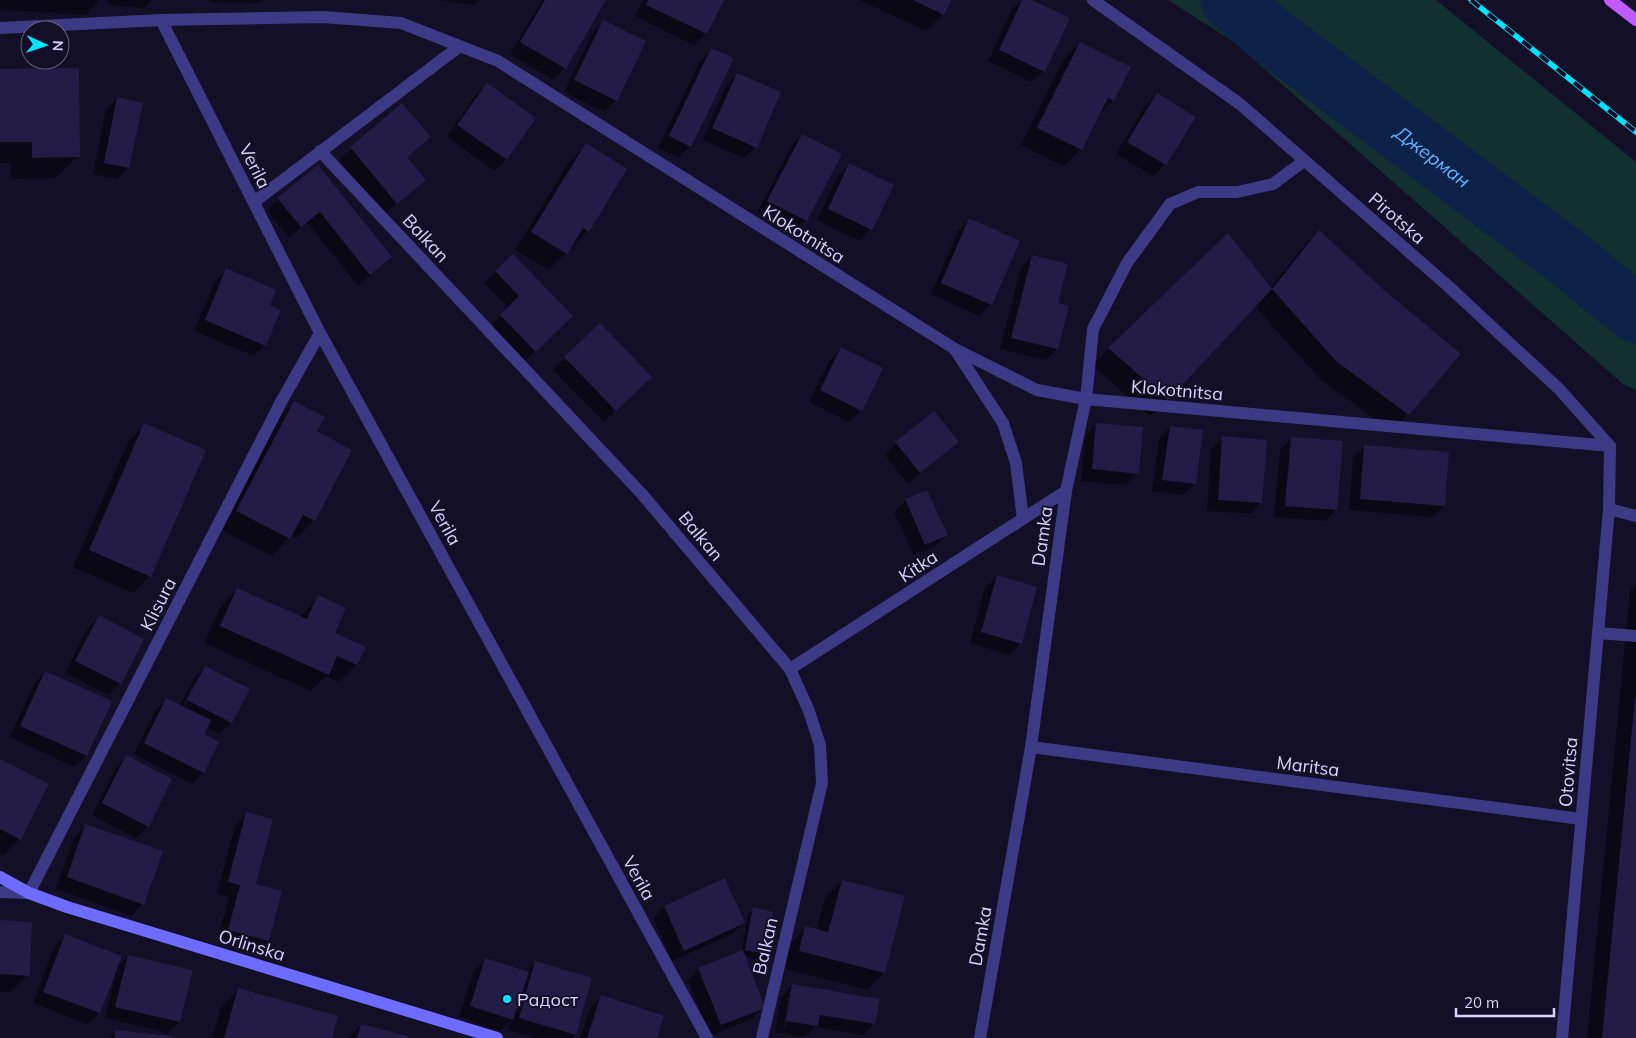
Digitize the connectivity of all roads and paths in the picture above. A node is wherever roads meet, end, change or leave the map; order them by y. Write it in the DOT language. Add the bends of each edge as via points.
graph roads {
  1 [pos="1093,0"];
  2 [pos="1610,0"];
  3 [pos="161,20"];
  4 [pos="1636,20"];
  5 [pos="0,28"];
  6 [pos="460,46"];
  7 [pos="320,151"];
  8 [pos="1304,161"];
  9 [pos="254,202"];
  10 [pos="320,333"];
  11 [pos="955,349"];
  12 [pos="1086,399"];
  13 [pos="1610,446"];
  14 [pos="1066,491"];
  15 [pos="1609,509"];
  16 [pos="1636,516"];
  17 [pos="1023,519"];
  18 [pos="1598,633"];
  19 [pos="1636,636"];
  20 [pos="790,669"];
  21 [pos="1031,747"];
  22 [pos="1581,819"];
  23 [pos="0,877"];
  24 [pos="0,892"];
  25 [pos="29,893"];
  26 [pos="496,1038"];
  27 [pos="707,1038"];
  28 [pos="762,1038"];
  29 [pos="980,1038"];
  30 [pos="1562,1038"];
  1 -- 8 [label="street, Pirotska" via="1240,104"];
  2 -- 4 [label="main road"];
  3 -- 5 [label="street, Klokotnitsa"];
  3 -- 6 [label="street, Klokotnitsa" via="323,17 401,23"];
  3 -- 9 [label="street, Verila"];
  6 -- 7 [label="street"];
  6 -- 11 [label="street, Klokotnitsa" via="498,61"];
  7 -- 9 [label="street"];
  7 -- 20 [label="street, Balkan" via="641,493"];
  8 -- 12 [label="street, Damka" via="1272,184 1237,192 1198,192 1170,204 1127,263 1093,329"];
  8 -- 13 [label="street, Pirotska" via="1448,286 1559,389"];
  9 -- 10 [label="street, Verila"];
  10 -- 25 [label="street, Klisura" via="281,402"];
  10 -- 27 [label="street, Verila"];
  11 -- 12 [label="street, Klokotnitsa" via="1037,390"];
  11 -- 17 [label="street" via="1003,423 1016,463"];
  12 -- 13 [label="street, Klokotnitsa"];
  12 -- 14 [label="street, Damka"];
  13 -- 15 [label="street"];
  14 -- 17 [label="street, Kitka"];
  14 -- 21 [label="street, Damka"];
  15 -- 16 [label="street"];
  15 -- 18 [label="street, Otovitsa"];
  17 -- 20 [label="street, Kitka"];
  18 -- 19 [label="street"];
  18 -- 22 [label="street, Otovitsa"];
  20 -- 28 [label="street, Balkan" via="820,745 822,784"];
  21 -- 22 [label="street, Maritsa"];
  21 -- 29 [label="street, Damka"];
  22 -- 30 [label="street, Otovitsa"];
  23 -- 25 [label="street, Orlinska"];
  24 -- 25 [label="street"];
  25 -- 26 [label="street, Orlinska"];
}
